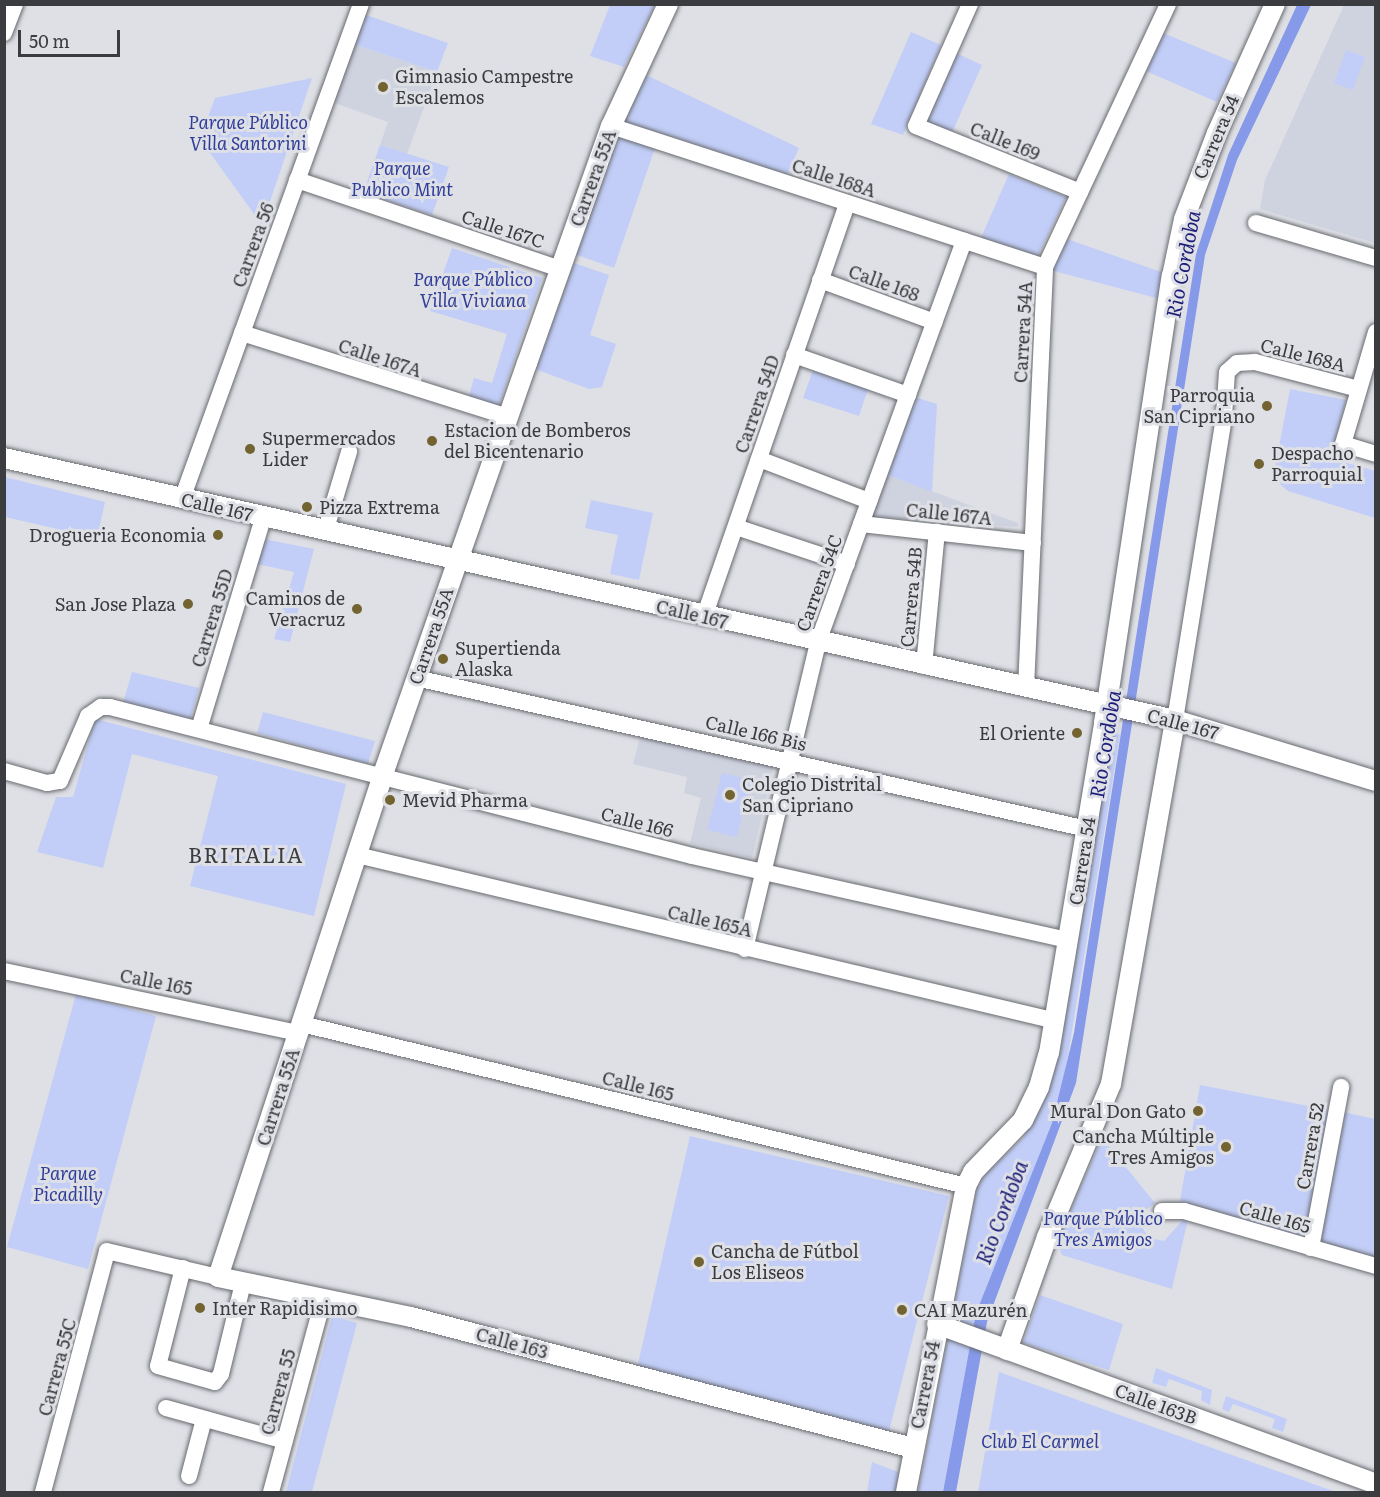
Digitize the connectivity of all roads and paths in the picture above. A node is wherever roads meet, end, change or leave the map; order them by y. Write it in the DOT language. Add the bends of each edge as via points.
graph roads {
  1 [pos="15,4"];
  2 [pos="361,4"];
  3 [pos="668,4"];
  4 [pos="970,4"];
  5 [pos="1168,4"];
  6 [pos="1275,4"];
  7 [pos="4,33"];
  8 [pos="611,126"];
  9 [pos="297,180"];
  10 [pos="1080,192"];
  11 [pos="847,202"];
  12 [pos="1256,223"];
  13 [pos="964,241"];
  14 [pos="1376,258"];
  15 [pos="1045,267"];
  16 [pos="560,269"];
  17 [pos="820,280"];
  18 [pos="935,322"];
  19 [pos="1376,332"];
  20 [pos="242,333"];
  21 [pos="794,355"];
  22 [pos="1359,389"];
  23 [pos="908,395"];
  24 [pos="508,417"];
  25 [pos="349,452"];
  26 [pos="1376,454"];
  27 [pos="4,458"];
  28 [pos="759,459"];
  29 [pos="182,499"];
  30 [pos="869,501"];
  31 [pos="263,518"];
  32 [pos="861,524"];
  33 [pos="736,526"];
  34 [pos="325,532"];
  35 [pos="936,532"];
  36 [pos="1033,543"];
  37 [pos="456,562"];
  38 [pos="847,564"];
  39 [pos="704,617"];
  40 [pos="818,642"];
  41 [pos="924,666"];
  42 [pos="416,678"];
  43 [pos="1026,688"];
  44 [pos="1115,707"];
  45 [pos="1168,718"];
  46 [pos="199,729"];
  47 [pos="788,760"];
  48 [pos="4,771"];
  49 [pos="382,778"];
  50 [pos="1376,781"];
  51 [pos="1087,829"];
  52 [pos="357,855"];
  53 [pos="763,873"];
  54 [pos="1069,940"];
  55 [pos="745,949"];
  56 [pos="4,971"];
  57 [pos="1056,1021"];
  58 [pos="300,1029"];
  59 [pos="1341,1087"];
  60 [pos="966,1186"];
  61 [pos="1162,1211"];
  62 [pos="1311,1248"];
  63 [pos="107,1251"];
  64 [pos="1376,1266"];
  65 [pos="183,1268"];
  66 [pos="218,1276"];
  67 [pos="243,1283"];
  68 [pos="323,1301"];
  69 [pos="945,1327"];
  70 [pos="1001,1348"];
  71 [pos="166,1408"];
  72 [pos="204,1419"];
  73 [pos="285,1441"];
  74 [pos="913,1448"];
  75 [pos="189,1476"];
  76 [pos="1376,1484"];
  77 [pos="43,1492"];
  78 [pos="271,1492"];
  79 [pos="906,1492"];
  1 -- 7 [label="street"];
  2 -- 9 [label="street, Carrera 56"];
  3 -- 8 [label="street, Carrera 55A"];
  4 -- 10 [label="street, Calle 169" via="916,126"];
  5 -- 10 [label="street, Carrera 54A"];
  6 -- 44 [label="street, Carrera 54" via="1194,188 1178,243"];
  8 -- 11 [label="street, Calle 168A"];
  8 -- 16 [label="street, Carrera 55A"];
  9 -- 16 [label="street, Calle 167C"];
  9 -- 20 [label="street, Carrera 56"];
  10 -- 15 [label="street, Carrera 54A"];
  11 -- 13 [label="street, Calle 168A"];
  11 -- 17 [label="street, Carrera 54D"];
  12 -- 14 [label="street"];
  13 -- 15 [label="street, Calle 168A"];
  13 -- 18 [label="street, Carrera 54C"];
  15 -- 36 [label="street, Carrera 54A"];
  16 -- 24 [label="street, Carrera 55A"];
  17 -- 18 [label="street, Calle 168"];
  17 -- 21 [label="street, Carrera 54D"];
  18 -- 23 [label="street, Carrera 54C"];
  19 -- 22 [label="street"];
  20 -- 24 [label="street, Calle 167A"];
  20 -- 29 [label="street, Carrera 56"];
  21 -- 23 [label="street"];
  21 -- 28 [label="street, Carrera 54D"];
  22 -- 26 [label="street" via="1342,444"];
  22 -- 45 [label="street, Calle 168A" via="1256,362 1237,363 1224,380 1224,416"];
  23 -- 30 [label="street, Carrera 54C"];
  24 -- 37 [label="street, Carrera 55A"];
  25 -- 34 [label="street"];
  27 -- 29 [label="street, Calle 167"];
  28 -- 30 [label="street"];
  28 -- 33 [label="street, Carrera 54D"];
  29 -- 31 [label="street, Calle 167"];
  30 -- 32 [label="street, Carrera 54C"];
  31 -- 34 [label="street, Calle 167"];
  31 -- 46 [label="street, Carrera 55D"];
  32 -- 35 [label="street, Calle 167A"];
  32 -- 38 [label="street, Carrera 54C"];
  33 -- 38 [label="street"];
  33 -- 39 [label="street, Carrera 54D"];
  34 -- 37 [label="street, Calle 167"];
  35 -- 36 [label="street, Calle 167A"];
  35 -- 41 [label="street, Carrera 54B"];
  36 -- 43 [label="street, Carrera 54A"];
  37 -- 39 [label="street, Calle 167"];
  37 -- 42 [label="street, Carrera 55A"];
  38 -- 40 [label="street, Carrera 54C"];
  39 -- 40 [label="street, Calle 167"];
  40 -- 41 [label="street, Calle 167"];
  40 -- 47 [label="street, Carrera 54C"];
  41 -- 43 [label="street, Calle 167"];
  42 -- 47 [label="street, Calle 166 Bis"];
  42 -- 49 [label="street, Carrera 55A"];
  43 -- 44 [label="street, Calle 167"];
  44 -- 45 [label="street, Calle 167"];
  44 -- 51 [label="street, Carrera 54"];
  45 -- 50 [label="street, Calle 167"];
  45 -- 70 [label="street" via="1111,1084"];
  46 -- 48 [label="street, Calle 166" via="101,707 88,716 60,781 47,783"];
  46 -- 49 [label="street, Calle 166"];
  47 -- 51 [label="street, Calle 166 Bis"];
  47 -- 53 [label="street, Carrera 54C"];
  49 -- 52 [label="street, Carrera 55A"];
  49 -- 53 [label="street, Calle 166"];
  51 -- 54 [label="street, Carrera 54"];
  52 -- 55 [label="street, Calle 165A"];
  52 -- 58 [label="street, Carrera 55A"];
  53 -- 54 [label="street, Calle 166"];
  53 -- 55 [label="street, Carrera 54C"];
  54 -- 57 [label="street, Carrera 54"];
  55 -- 57 [label="street, Calle 165A"];
  56 -- 58 [label="street, Calle 165"];
  57 -- 60 [label="street, Carrera 54" via="1039,1087 1028,1111 973,1172"];
  58 -- 60 [label="street, Calle 165"];
  58 -- 66 [label="street, Carrera 55A"];
  59 -- 62 [label="street, Carrera 52"];
  60 -- 69 [label="street, Carrera 54"];
  61 -- 62 [label="street, Calle 165" via="1184,1211"];
  62 -- 64 [label="street, Calle 165"];
  63 -- 65 [label="street, Calle 163"];
  63 -- 77 [label="street, Carrera 55C"];
  65 -- 66 [label="street, Calle 163"];
  65 -- 67 [label="street" via="158,1366 215,1382 221,1374"];
  66 -- 67 [label="street, Calle 163"];
  67 -- 68 [label="street, Calle 163"];
  68 -- 73 [label="street, Carrera 55"];
  68 -- 74 [label="street, Calle 163" via="411,1317"];
  69 -- 70 [label="street, Calle 163B"];
  69 -- 74 [label="street, Carrera 54"];
  70 -- 76 [label="street, Calle 163B"];
  71 -- 72 [label="street"];
  72 -- 73 [label="street"];
  72 -- 75 [label="street"];
  73 -- 78 [label="street, Carrera 55"];
  74 -- 79 [label="street, Carrera 54"];
}
